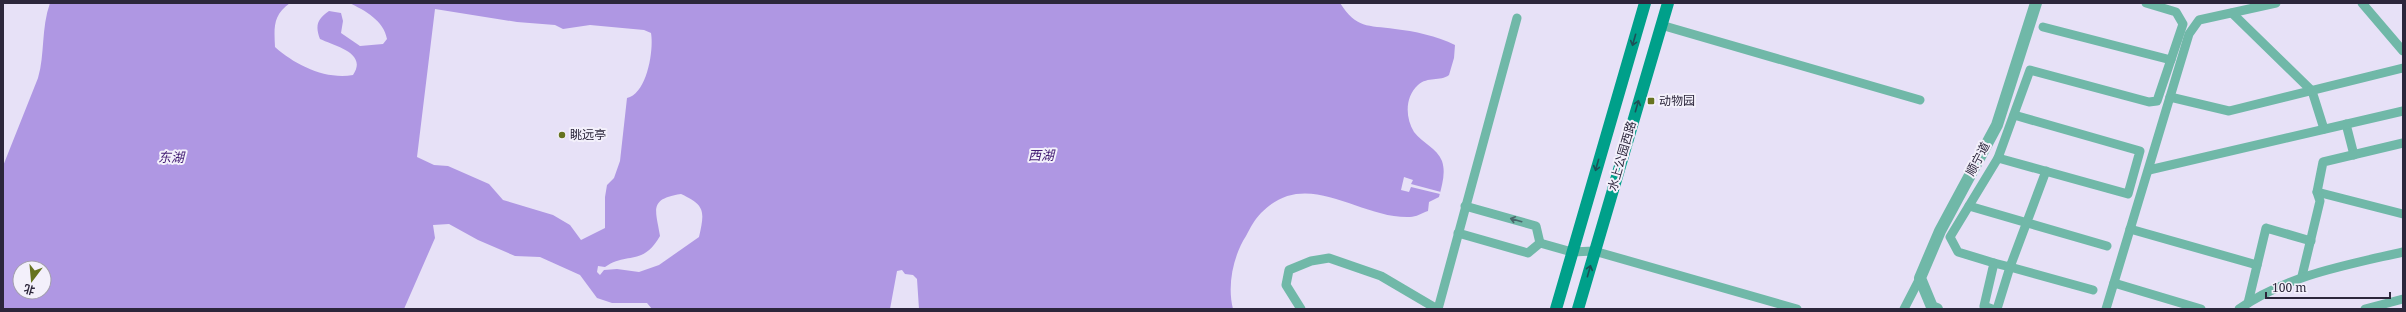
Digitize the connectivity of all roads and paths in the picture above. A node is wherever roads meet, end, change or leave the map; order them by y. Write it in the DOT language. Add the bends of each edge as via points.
graph roads {
  1 [pos="1644,3"];
  2 [pos="1668,3"];
  3 [pos="2036,3"];
  4 [pos="2146,3"];
  5 [pos="2276,3"];
  6 [pos="2362,3"];
  7 [pos="2232,13"];
  8 [pos="1517,18"];
  9 [pos="1661,25"];
  10 [pos="2043,27"];
  11 [pos="2403,51"];
  12 [pos="2171,60"];
  13 [pos="2403,68"];
  14 [pos="2312,91"];
  15 [pos="2170,97"];
  16 [pos="1920,100"];
  17 [pos="2403,111"];
  18 [pos="2014,115"];
  19 [pos="2346,124"];
  20 [pos="2324,129"];
  21 [pos="2403,143"];
  22 [pos="2354,155"];
  23 [pos="1998,158"];
  24 [pos="2149,170"];
  25 [pos="2046,171"];
  26 [pos="2317,192"];
  27 [pos="1465,206"];
  28 [pos="1969,206"];
  29 [pos="2403,214"];
  30 [pos="2028,223"];
  31 [pos="2130,230"];
  32 [pos="1458,233"];
  33 [pos="2311,241"];
  34 [pos="1540,243"];
  35 [pos="2107,246"];
  36 [pos="1594,251"];
  37 [pos="2403,251"];
  38 [pos="1572,252"];
  39 [pos="1994,263"];
  40 [pos="2257,265"];
  41 [pos="2010,267"];
  42 [pos="2302,276"];
  43 [pos="1920,278"];
  44 [pos="2114,283"];
  45 [pos="2093,290"];
  46 [pos="2403,299"];
  47 [pos="2248,303"];
  48 [pos="1301,309"];
  49 [pos="1438,309"];
  50 [pos="1556,309"];
  51 [pos="1578,309"];
  52 [pos="1797,309"];
  53 [pos="1904,309"];
  54 [pos="1937,309"];
  55 [pos="1992,309"];
  56 [pos="1997,309"];
  57 [pos="2106,309"];
  58 [pos="2201,309"];
  59 [pos="2239,309"];
  60 [pos="2365,309"];
  1 -- 38 [label="main road, 水上公园西路, one-way"];
  2 -- 9 [label="main road, 水上公园西路"];
  3 -- 43 [label="street, 顺宁道" via="1997,125 1940,231"];
  4 -- 12 [label="street" via="2176,12 2183,24"];
  5 -- 7 [label="street"];
  6 -- 11 [label="street"];
  7 -- 14 [label="street"];
  7 -- 15 [label="street" via="2199,20 2189,34"];
  8 -- 27 [label="street"];
  9 -- 16 [label="street"];
  36 -- 9 [label="main road, 水上公园西路, one-way"];
  10 -- 12 [label="street"];
  12 -- 18 [label="street" via="2157,100 2149,102 2030,70"];
  13 -- 14 [label="street"];
  14 -- 15 [label="street" via="2230,111"];
  14 -- 20 [label="street"];
  15 -- 24 [label="street"];
  17 -- 19 [label="street"];
  18 -- 23 [label="street"];
  18 -- 25 [label="street" via="2140,151 2128,194"];
  19 -- 20 [label="street"];
  19 -- 22 [label="street"];
  20 -- 24 [label="street"];
  21 -- 22 [label="street"];
  22 -- 26 [label="street" via="2324,162"];
  23 -- 25 [label="street"];
  23 -- 28 [label="street"];
  24 -- 31 [label="street"];
  25 -- 30 [label="street"];
  26 -- 29 [label="street"];
  26 -- 33 [label="street" via="2320,202"];
  27 -- 32 [label="street"];
  34 -- 27 [label="street, one-way" via="1536,226"];
  28 -- 30 [label="street"];
  28 -- 39 [label="street" via="1950,237 1958,252"];
  30 -- 35 [label="street"];
  30 -- 41 [label="street"];
  31 -- 40 [label="street"];
  31 -- 44 [label="street"];
  32 -- 34 [label="street" via="1528,253"];
  32 -- 49 [label="street"];
  33 -- 40 [label="street" via="2266,228"];
  33 -- 42 [label="street"];
  34 -- 38 [label="street"];
  36 -- 38 [label="street"];
  51 -- 36 [label="main road, 水上公园西路, one-way"];
  36 -- 52 [label="street"];
  37 -- 42 [label="street"];
  38 -- 50 [label="main road, 水上公园西路"];
  39 -- 41 [label="street"];
  39 -- 55 [label="street" via="1984,306"];
  40 -- 47 [label="street"];
  41 -- 45 [label="street"];
  41 -- 56 [label="street"];
  42 -- 47 [label="street"];
  43 -- 53 [label="street, 顺宁道"];
  43 -- 54 [label="street" via="1932,307"];
  44 -- 57 [label="street"];
  44 -- 58 [label="street"];
  46 -- 60 [label="street"];
  47 -- 59 [label="street"];
  48 -- 49 [label="street" via="1286,285 1288,270 1311,261 1329,258 1381,276"];
}
